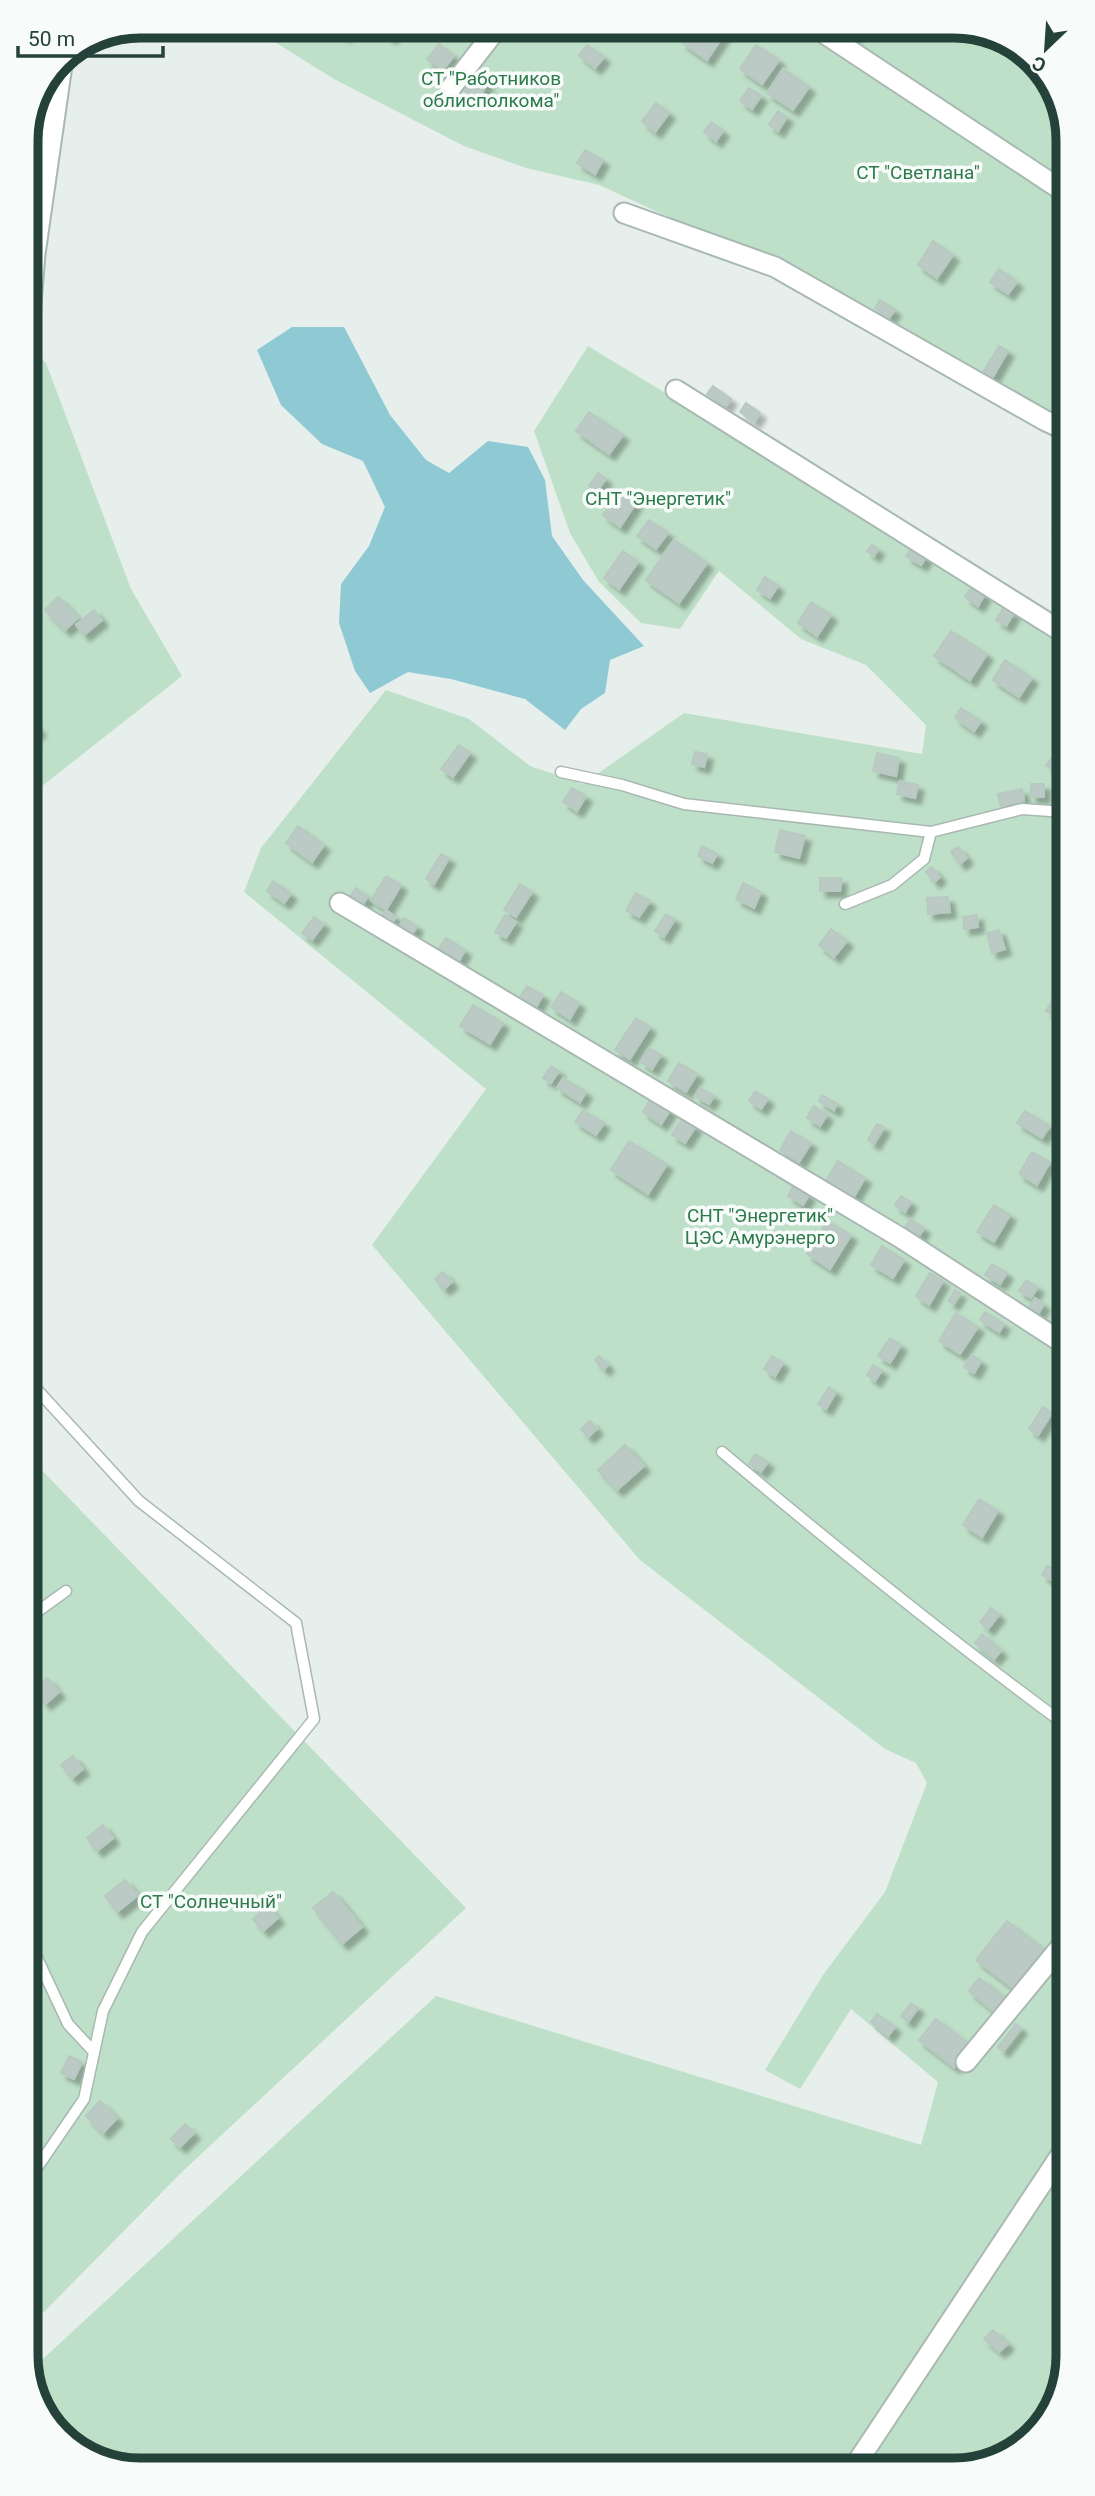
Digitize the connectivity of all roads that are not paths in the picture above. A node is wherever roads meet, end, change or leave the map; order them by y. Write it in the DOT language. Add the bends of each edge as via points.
graph roads {
  1 [pos="489,39"];
  2 [pos="833,39"];
  3 [pos="60,78"];
  4 [pos="450,89"];
  5 [pos="1056,186"];
  6 [pos="624,213"];
  7 [pos="39,226"];
  8 [pos="676,390"];
  9 [pos="1056,426"];
  10 [pos="1056,628"];
  11 [pos="561,772"];
  12 [pos="1056,811"];
  13 [pos="931,831"];
  14 [pos="340,903"];
  15 [pos="845,904"];
  16 [pos="1056,1339"];
  17 [pos="39,1392"];
  18 [pos="722,1452"];
  19 [pos="66,1591"];
  20 [pos="39,1610"];
  21 [pos="1056,1718"];
  22 [pos="1056,1953"];
  23 [pos="39,1962"];
  24 [pos="94,2052"];
  25 [pos="966,2062"];
  26 [pos="1056,2162"];
  27 [pos="39,2165"];
  28 [pos="861,2458"];
  1 -- 4 [label="street"];
  2 -- 5 [label="street"];
  3 -- 7 [label="street"];
  6 -- 9 [label="street" via="775,267"];
  8 -- 10 [label="street"];
  11 -- 13 [label="lane" via="684,804"];
  12 -- 13 [label="lane" via="1022,809"];
  13 -- 15 [label="lane" via="924,859 892,885"];
  14 -- 16 [label="street" via="901,1238"];
  17 -- 24 [label="lane" via="139,1501 296,1623 314,1720 142,1932 103,2011"];
  18 -- 21 [label="lane" via="846,1556"];
  19 -- 20 [label="lane"];
  22 -- 25 [label="street"];
  23 -- 24 [label="lane" via="68,2024"];
  24 -- 27 [label="lane" via="84,2099"];
  26 -- 28 [label="street"];
}
